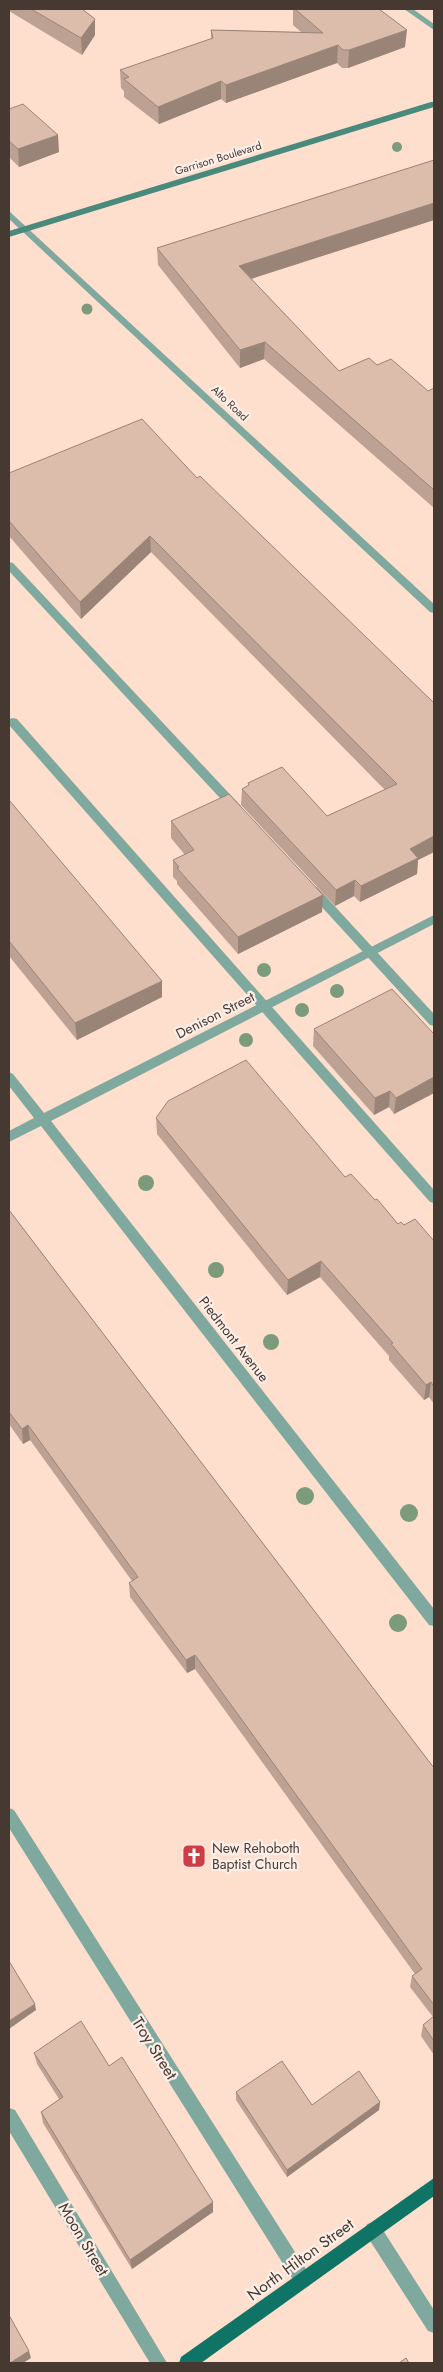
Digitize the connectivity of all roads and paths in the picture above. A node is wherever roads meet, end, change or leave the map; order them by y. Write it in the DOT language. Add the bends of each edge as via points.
graph roads {
  1 [pos="408,9"];
  2 [pos="434,28"];
  3 [pos="434,104"];
  4 [pos="9,214"];
  5 [pos="25,229"];
  6 [pos="9,234"];
  7 [pos="9,565"];
  8 [pos="434,610"];
  9 [pos="13,722"];
  10 [pos="247,820"];
  11 [pos="301,878"];
  12 [pos="434,920"];
  13 [pos="370,953"];
  14 [pos="265,1007"];
  15 [pos="434,1022"];
  16 [pos="9,1078"];
  17 [pos="42,1120"];
  18 [pos="9,1138"];
  19 [pos="434,1198"];
  20 [pos="434,1620"];
  21 [pos="9,1815"];
  22 [pos="9,2116"];
  23 [pos="434,2186"];
  24 [pos="373,2230"];
  25 [pos="303,2280"];
  26 [pos="434,2325"];
  27 [pos="159,2363"];
  28 [pos="187,2363"];
  1 -- 2 [label="street"];
  3 -- 5 [label="main road, Garrison Boulevard"];
  4 -- 5 [label="street, Alto Road"];
  5 -- 6 [label="main road, Garrison Boulevard"];
  5 -- 8 [label="street, Alto Road"];
  7 -- 10 [label="street"];
  9 -- 14 [label="street"];
  11 -- 13 [label="street"];
  12 -- 13 [label="street, Denison Street"];
  13 -- 14 [label="street, Denison Street"];
  13 -- 15 [label="street"];
  14 -- 17 [label="street, Denison Street"];
  14 -- 19 [label="street"];
  16 -- 17 [label="street, Piedmont Avenue"];
  17 -- 18 [label="street, Denison Street"];
  17 -- 20 [label="street, Piedmont Avenue"];
  21 -- 25 [label="street, Troy Street"];
  22 -- 27 [label="street, Moon Street"];
  23 -- 24 [label="main road, North Hilton Street"];
  24 -- 25 [label="main road, North Hilton Street"];
  24 -- 26 [label="street"];
  25 -- 28 [label="main road, North Hilton Street"];
}
